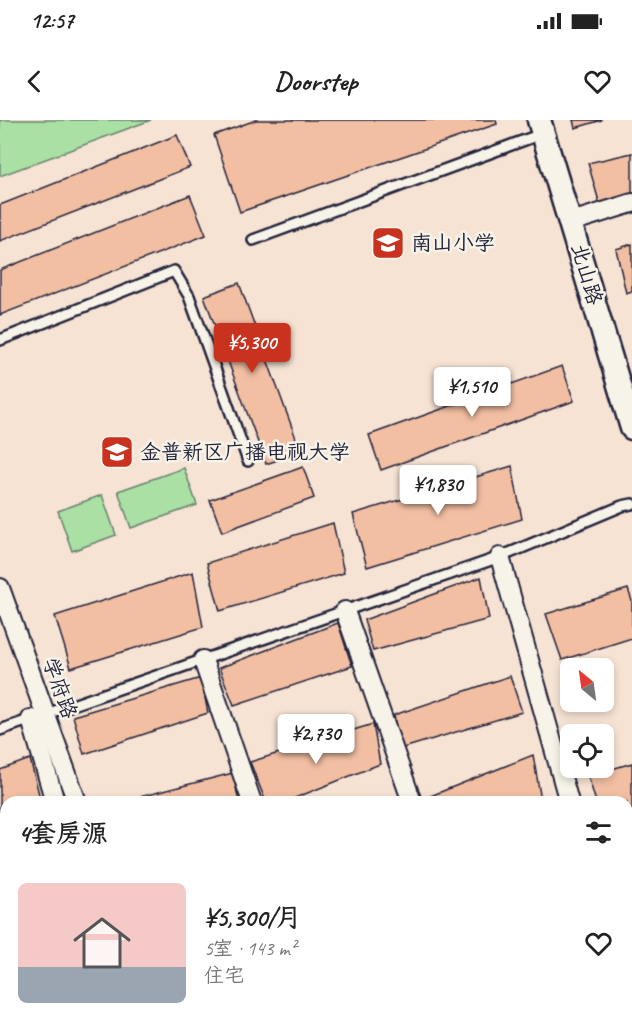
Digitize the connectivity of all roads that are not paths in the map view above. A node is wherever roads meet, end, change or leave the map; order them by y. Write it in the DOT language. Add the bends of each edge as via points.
graph roads {
  1 [pos="541,127"];
  2 [pos="632,203"];
  3 [pos="571,222"];
  4 [pos="253,240"];
  5 [pos="0,340"];
  6 [pos="632,428"];
  7 [pos="248,461"];
  8 [pos="632,504"];
  9 [pos="500,557"];
  10 [pos="0,588"];
  11 [pos="345,611"];
  12 [pos="203,660"];
  13 [pos="38,717"];
  14 [pos="0,730"];
  15 [pos="54,796"];
  16 [pos="74,796"];
  17 [pos="250,796"];
  18 [pos="409,796"];
  19 [pos="567,796"];
  1 -- 3 [label="street, 北山路"];
  1 -- 4 [label="lane"];
  2 -- 3 [label="street"];
  3 -- 6 [label="street, 北山路"];
  5 -- 7 [label="lane" via="174,271 189,296"];
  8 -- 9 [label="lane"];
  9 -- 11 [label="lane"];
  9 -- 19 [label="street"];
  10 -- 13 [label="street, 学府路"];
  11 -- 12 [label="lane"];
  11 -- 18 [label="street"];
  12 -- 13 [label="lane"];
  12 -- 17 [label="street"];
  13 -- 14 [label="lane"];
  13 -- 15 [label="street"];
  13 -- 16 [label="street, 学府路"];
}
